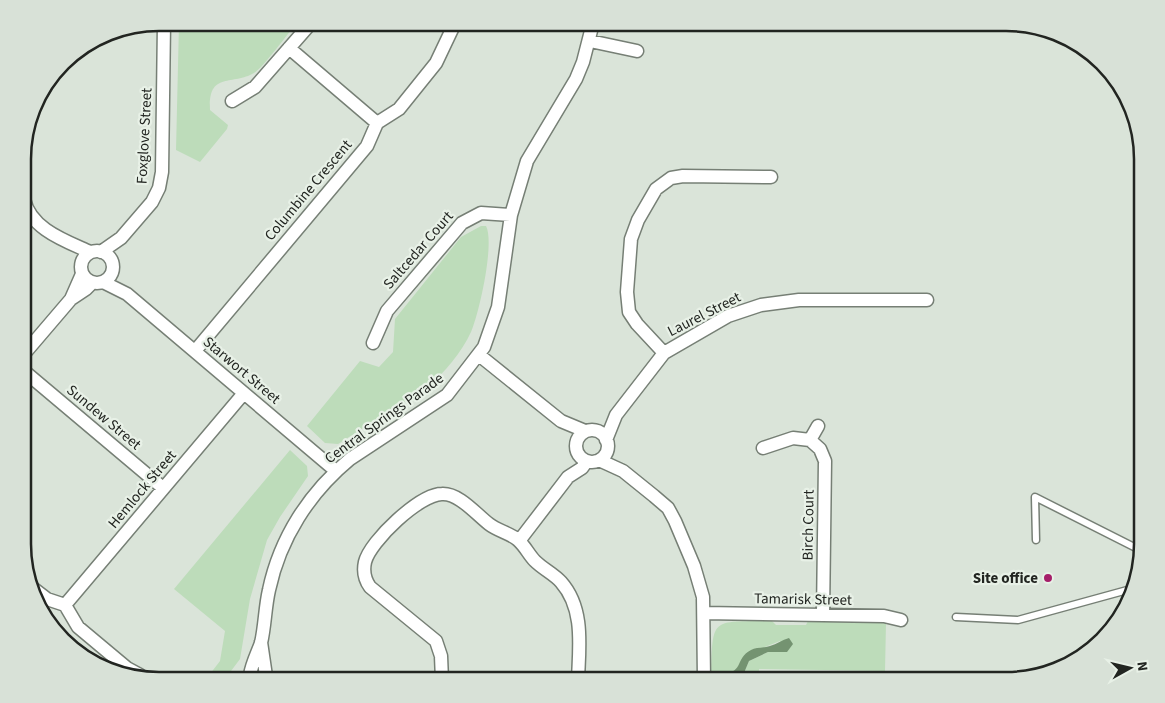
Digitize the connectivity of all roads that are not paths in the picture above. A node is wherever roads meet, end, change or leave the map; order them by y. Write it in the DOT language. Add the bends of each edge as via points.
graph roads {
  1 [pos="164,31"];
  2 [pos="303,31"];
  3 [pos="452,31"];
  4 [pos="592,31"];
  5 [pos="590,41"];
  6 [pos="289,48"];
  7 [pos="637,51"];
  8 [pos="232,101"];
  9 [pos="377,123"];
  10 [pos="771,177"];
  11 [pos="31,214"];
  12 [pos="511,215"];
  13 [pos="121,238"];
  14 [pos="65,243"];
  15 [pos="96,252"];
  16 [pos="97,273"];
  17 [pos="927,300"];
  18 [pos="373,343"];
  19 [pos="31,346"];
  20 [pos="195,351"];
  21 [pos="664,353"];
  22 [pos="478,356"];
  23 [pos="31,377"];
  24 [pos="244,393"];
  25 [pos="616,415"];
  26 [pos="561,422"];
  27 [pos="818,426"];
  28 [pos="590,431"];
  29 [pos="810,440"];
  30 [pos="763,448"];
  31 [pos="592,451"];
  32 [pos="336,470"];
  33 [pos="164,488"];
  34 [pos="519,540"];
  35 [pos="1036,540"];
  36 [pos="1133,547"];
  37 [pos="1125,591"];
  38 [pos="42,595"];
  39 [pos="65,606"];
  40 [pos="704,613"];
  41 [pos="823,615"];
  42 [pos="956,617"];
  43 [pos="900,620"];
  44 [pos="261,642"];
  45 [pos="126,667"];
  46 [pos="704,671"];
  47 [pos="249,672"];
  48 [pos="267,672"];
  49 [pos="442,672"];
  50 [pos="578,672"];
  1 -- 13 [label="street, Foxglove Street" via="161,180 152,202"];
  2 -- 6 [label="street"];
  3 -- 9 [label="street" via="427,74 399,108"];
  4 -- 5 [label="street, Central Springs Parade"];
  5 -- 7 [label="street"];
  5 -- 12 [label="street, Central Springs Parade" via="567,97 530,155"];
  6 -- 8 [label="street" via="256,87"];
  6 -- 9 [label="street"];
  9 -- 20 [label="street, Columbine Crescent" via="367,146"];
  10 -- 21 [label="street" via="683,176 671,178 656,189 632,239 627,305 637,324"];
  11 -- 14 [label="street, Starwort Street"];
  12 -- 18 [label="street, Saltcedar Court" via="481,213 462,223 387,311"];
  12 -- 22 [label="street, Central Springs Parade" via="498,307 489,336"];
  13 -- 15 [label="street, Foxglove Street"];
  13 -- 16 [label="street, Foxglove Street"];
  14 -- 15 [label="street, Starwort Street"];
  14 -- 16 [label="street, Starwort Street" via="69,251"];
  15 -- 16 [label="street"];
  15 -- 16 [label="street, Foxglove Street" via="86,255"];
  16 -- 19 [label="street, Foxglove Street" via="86,290 71,299"];
  16 -- 20 [label="street, Starwort Street" via="120,281 127,294"];
  17 -- 21 [label="street, Laurel Street" via="825,299 761,305 728,316"];
  20 -- 24 [label="street, Starwort Street"];
  21 -- 25 [label="street, Laurel Street"];
  22 -- 26 [label="street"];
  22 -- 32 [label="street, Central Springs Parade" via="447,395"];
  23 -- 33 [label="street, Sundew Street"];
  24 -- 32 [label="street, Starwort Street"];
  24 -- 33 [label="street, Hemlock Street"];
  25 -- 28 [label="street, Laurel Street"];
  25 -- 31 [label="street, Laurel Street"];
  26 -- 28 [label="street"];
  26 -- 31 [label="street" via="564,430"];
  27 -- 29 [label="street"];
  28 -- 31 [label="street"];
  28 -- 31 [label="street, Laurel Street"];
  29 -- 30 [label="street" via="792,438"];
  29 -- 41 [label="street, Birch Court" via="820,448 824,461"];
  31 -- 34 [label="street, Laurel Street"];
  31 -- 40 [label="street" via="623,471 672,514 700,581"];
  32 -- 44 [label="street, Central Springs Parade" via="305,506 284,544 270,588"];
  33 -- 39 [label="street, Hemlock Street"];
  34 -- 49 [label="street" via="492,527 453,496 441,494 425,500 398,520 369,554 365,568 367,583 436,641"];
  34 -- 50 [label="street" via="535,561 562,583 572,599 579,626"];
  35 -- 36 [label="lane" via="1035,498"];
  37 -- 42 [label="lane" via="1018,620"];
  38 -- 39 [label="street"];
  39 -- 45 [label="street" via="78,627"];
  40 -- 41 [label="street, Tamarisk Street"];
  40 -- 46 [label="street"];
  41 -- 43 [label="street, Tamarisk Street" via="884,616"];
  44 -- 47 [label="street, Central Springs Parade"];
  44 -- 48 [label="street, Central Springs Parade"];
}
